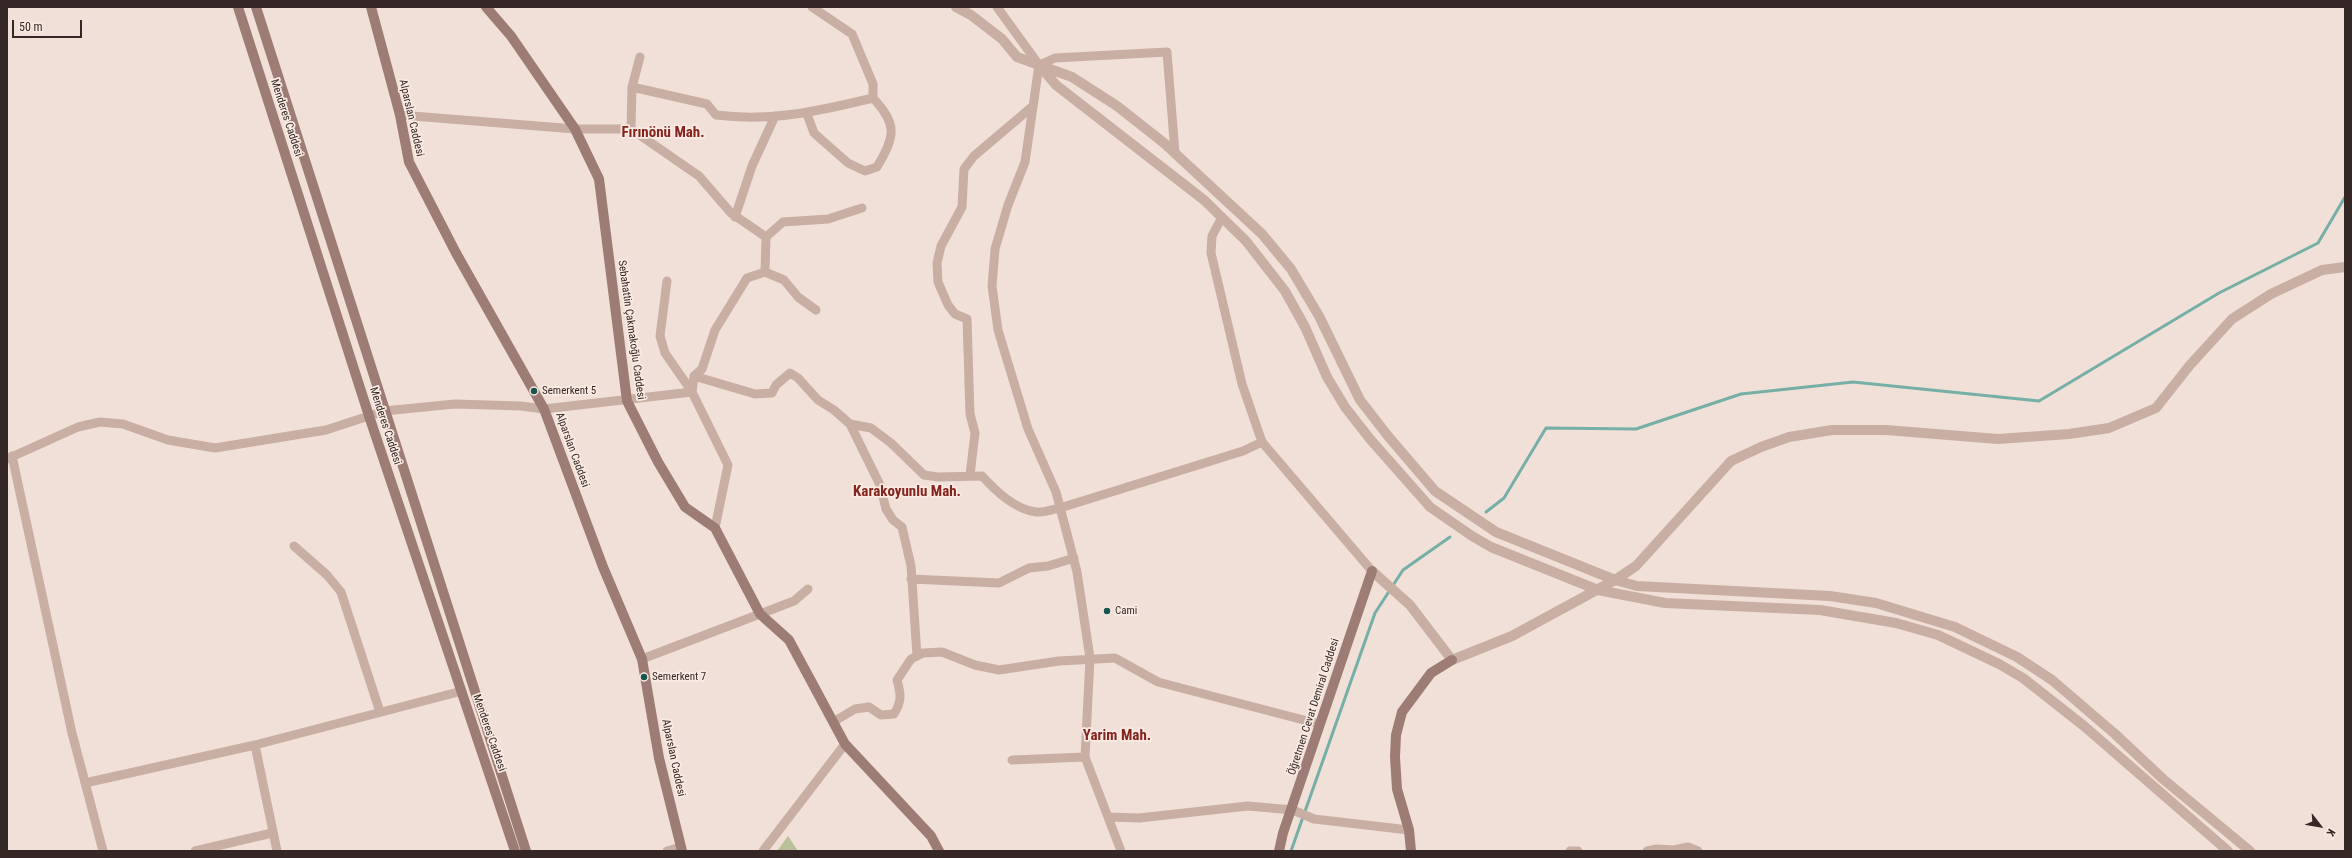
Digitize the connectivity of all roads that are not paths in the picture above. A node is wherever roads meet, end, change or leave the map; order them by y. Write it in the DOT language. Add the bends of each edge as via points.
graph roads {
  1 [pos="238,7"];
  2 [pos="256,7"];
  3 [pos="371,7"];
  4 [pos="486,7"];
  5 [pos="812,7"];
  6 [pos="956,7"];
  7 [pos="997,7"];
  8 [pos="640,57"];
  9 [pos="1039,65"];
  10 [pos="632,87"];
  11 [pos="873,98"];
  12 [pos="1033,106"];
  13 [pos="807,114"];
  14 [pos="400,115"];
  15 [pos="775,116"];
  16 [pos="575,129"];
  17 [pos="631,129"];
  18 [pos="1175,153"];
  19 [pos="862,208"];
  20 [pos="735,216"];
  21 [pos="1222,217"];
  22 [pos="766,237"];
  23 [pos="2345,267"];
  24 [pos="765,272"];
  25 [pos="666,281"];
  26 [pos="816,310"];
  27 [pos="694,376"];
  28 [pos="692,392"];
  29 [pos="627,401"];
  30 [pos="544,409"];
  31 [pos="384,411"];
  32 [pos="369,416"];
  33 [pos="850,424"];
  34 [pos="1262,442"];
  35 [pos="10,458"];
  36 [pos="970,475"];
  37 [pos="1060,508"];
  38 [pos="715,528"];
  39 [pos="294,546"];
  40 [pos="1074,558"];
  41 [pos="1372,571"];
  42 [pos="911,579"];
  43 [pos="1615,580"];
  44 [pos="808,589"];
  45 [pos="1598,590"];
  46 [pos="760,614"];
  47 [pos="918,656"];
  48 [pos="1090,658"];
  49 [pos="642,659"];
  50 [pos="1452,660"];
  51 [pos="462,691"];
  52 [pos="380,712"];
  53 [pos="833,722"];
  54 [pos="1320,724"];
  55 [pos="255,744"];
  56 [pos="845,744"];
  57 [pos="1085,757"];
  58 [pos="1012,760"];
  59 [pos="85,783"];
  60 [pos="1293,810"];
  61 [pos="1108,816"];
  62 [pos="1409,830"];
  63 [pos="272,833"];
  64 [pos="682,849"];
  65 [pos="102,851"];
  66 [pos="194,851"];
  67 [pos="277,851"];
  68 [pos="515,851"];
  69 [pos="526,851"];
  70 [pos="667,851"];
  71 [pos="763,851"];
  72 [pos="939,851"];
  73 [pos="1122,851"];
  74 [pos="1279,851"];
  75 [pos="1411,851"];
  76 [pos="1570,851"];
  77 [pos="1578,851"];
  78 [pos="1647,851"];
  79 [pos="1698,851"];
  80 [pos="2228,851"];
  81 [pos="2250,851"];
  1 -- 32 [label="main road, Menderes Caddesi"];
  2 -- 31 [label="main road, Menderes Caddesi"];
  3 -- 14 [label="main road, Alparslan Caddesi"];
  4 -- 16 [label="main road, Sebahattin Çakmakoğlu Caddesi" via="511,36"];
  5 -- 11 [label="street" via="852,34 873,84"];
  6 -- 9 [label="street" via="1002,39 1018,57"];
  7 -- 9 [label="street"];
  8 -- 10 [label="street"];
  9 -- 12 [label="street"];
  9 -- 18 [label="street" via="1072,77 1117,106"];
  9 -- 18 [label="street" via="1055,58 1167,52"];
  9 -- 21 [label="street" via="1056,85 1204,200"];
  10 -- 15 [label="street" via="706,104 716,115"];
  10 -- 17 [label="street"];
  11 -- 13 [label="street"];
  11 -- 13 [label="street" via="887,113 892,135 877,167 865,171 848,164 814,133"];
  12 -- 36 [label="street" via="974,156 964,169 962,207 941,246 937,262 938,282 948,306 955,314 967,319 970,414 975,433"];
  12 -- 37 [label="street" via="1025,162 1008,205 995,249 992,286 998,330 1026,422 1056,492"];
  13 -- 15 [label="street"];
  14 -- 16 [label="street"];
  14 -- 30 [label="main road, Alparslan Caddesi" via="409,162 456,253"];
  15 -- 20 [label="street" via="752,166"];
  16 -- 17 [label="street"];
  16 -- 29 [label="main road, Sebahattin Çakmakoğlu Caddesi" via="599,179"];
  17 -- 20 [label="street" via="699,176"];
  18 -- 43 [label="street" via="1262,234 1291,269 1319,316 1360,400 1435,491 1496,532"];
  19 -- 22 [label="street" via="828,219 783,222"];
  20 -- 22 [label="street"];
  21 -- 34 [label="street" via="1212,236 1211,253 1242,384"];
  21 -- 45 [label="street" via="1246,241 1285,291 1305,327 1327,377 1345,407 1425,502 1491,547"];
  22 -- 24 [label="street"];
  23 -- 43 [label="street" via="2322,270 2271,294 2232,319 2190,365 2156,408 2109,428 2069,434 1998,439 1886,430 1832,430 1789,437 1761,447 1731,461 1636,566"];
  24 -- 26 [label="street" via="784,280 798,297"];
  24 -- 27 [label="street" via="747,278 715,330 702,369"];
  25 -- 28 [label="street" via="660,336 665,353"];
  27 -- 28 [label="street"];
  27 -- 33 [label="street" via="754,394 772,393 776,384 790,373 818,400"];
  28 -- 29 [label="street"];
  28 -- 38 [label="street" via="728,465"];
  29 -- 30 [label="street"];
  29 -- 38 [label="main road, Sebahattin Çakmakoğlu Caddesi" via="658,462 685,506"];
  30 -- 31 [label="street" via="455,404"];
  30 -- 49 [label="main road, Alparslan Caddesi" via="603,567"];
  31 -- 32 [label="street"];
  31 -- 69 [label="main road, Menderes Caddesi"];
  32 -- 35 [label="street" via="326,430 215,448 168,440 122,424 100,422 78,427"];
  32 -- 51 [label="main road, Menderes Caddesi"];
  33 -- 36 [label="street" via="871,428 891,442 924,475"];
  33 -- 42 [label="street" via="880,486 886,509 893,520 902,527 911,566"];
  34 -- 37 [label="street" via="1244,451"];
  34 -- 41 [label="street"];
  35 -- 59 [label="street"];
  36 -- 37 [label="street" via="982,476 1000,494 1016,505 1036,512"];
  37 -- 40 [label="street"];
  38 -- 46 [label="main road, Sebahattin Çakmakoğlu Caddesi"];
  39 -- 52 [label="street" via="327,575 341,592"];
  40 -- 42 [label="street" via="1048,566 1029,568 999,583"];
  40 -- 48 [label="street"];
  41 -- 50 [label="street" via="1410,606"];
  41 -- 54 [label="main road, Öğretmen Cevat Demiral Caddesi"];
  42 -- 47 [label="street"];
  43 -- 45 [label="street"];
  43 -- 81 [label="street" via="1637,586 1830,596 1876,603 1955,627 2017,657 2052,680"];
  44 -- 46 [label="street" via="794,601"];
  45 -- 50 [label="street" via="1512,636"];
  45 -- 80 [label="street" via="1665,603 1820,610 1896,624 1938,635 2023,678 2084,726"];
  46 -- 49 [label="street"];
  46 -- 53 [label="main road, Sebahattin Çakmakoğlu Caddesi" via="789,640"];
  47 -- 48 [label="street" via="923,653 942,652 975,665 999,670"];
  47 -- 53 [label="street" via="911,659 897,680 901,699 894,714 881,715 869,707 855,709"];
  48 -- 54 [label="street" via="1115,658 1158,682"];
  48 -- 57 [label="street"];
  49 -- 64 [label="main road, Alparslan Caddesi" via="659,758"];
  50 -- 62 [label="main road" via="1431,673 1402,712 1394,757 1397,789"];
  51 -- 52 [label="street"];
  51 -- 68 [label="main road, Menderes Caddesi"];
  52 -- 55 [label="street"];
  53 -- 56 [label="main road, Sebahattin Çakmakoğlu Caddesi"];
  54 -- 60 [label="main road, Öğretmen Cevat Demiral Caddesi"];
  55 -- 59 [label="street"];
  55 -- 63 [label="street"];
  56 -- 71 [label="street"];
  56 -- 72 [label="main road, Sebahattin Çakmakoğlu Caddesi" via="931,836"];
  57 -- 58 [label="street"];
  57 -- 61 [label="street"];
  59 -- 65 [label="street"];
  60 -- 61 [label="street" via="1248,806 1139,818"];
  60 -- 62 [label="street" via="1314,819"];
  60 -- 74 [label="main road, Öğretmen Cevat Demiral Caddesi" via="1283,833"];
  61 -- 73 [label="street"];
  62 -- 75 [label="main road"];
  63 -- 66 [label="street"];
  63 -- 67 [label="street"];
  64 -- 70 [label="street"];
  76 -- 77 [label="street"];
  78 -- 79 [label="street" via="1657,848 1674,850 1688,847"];
}
